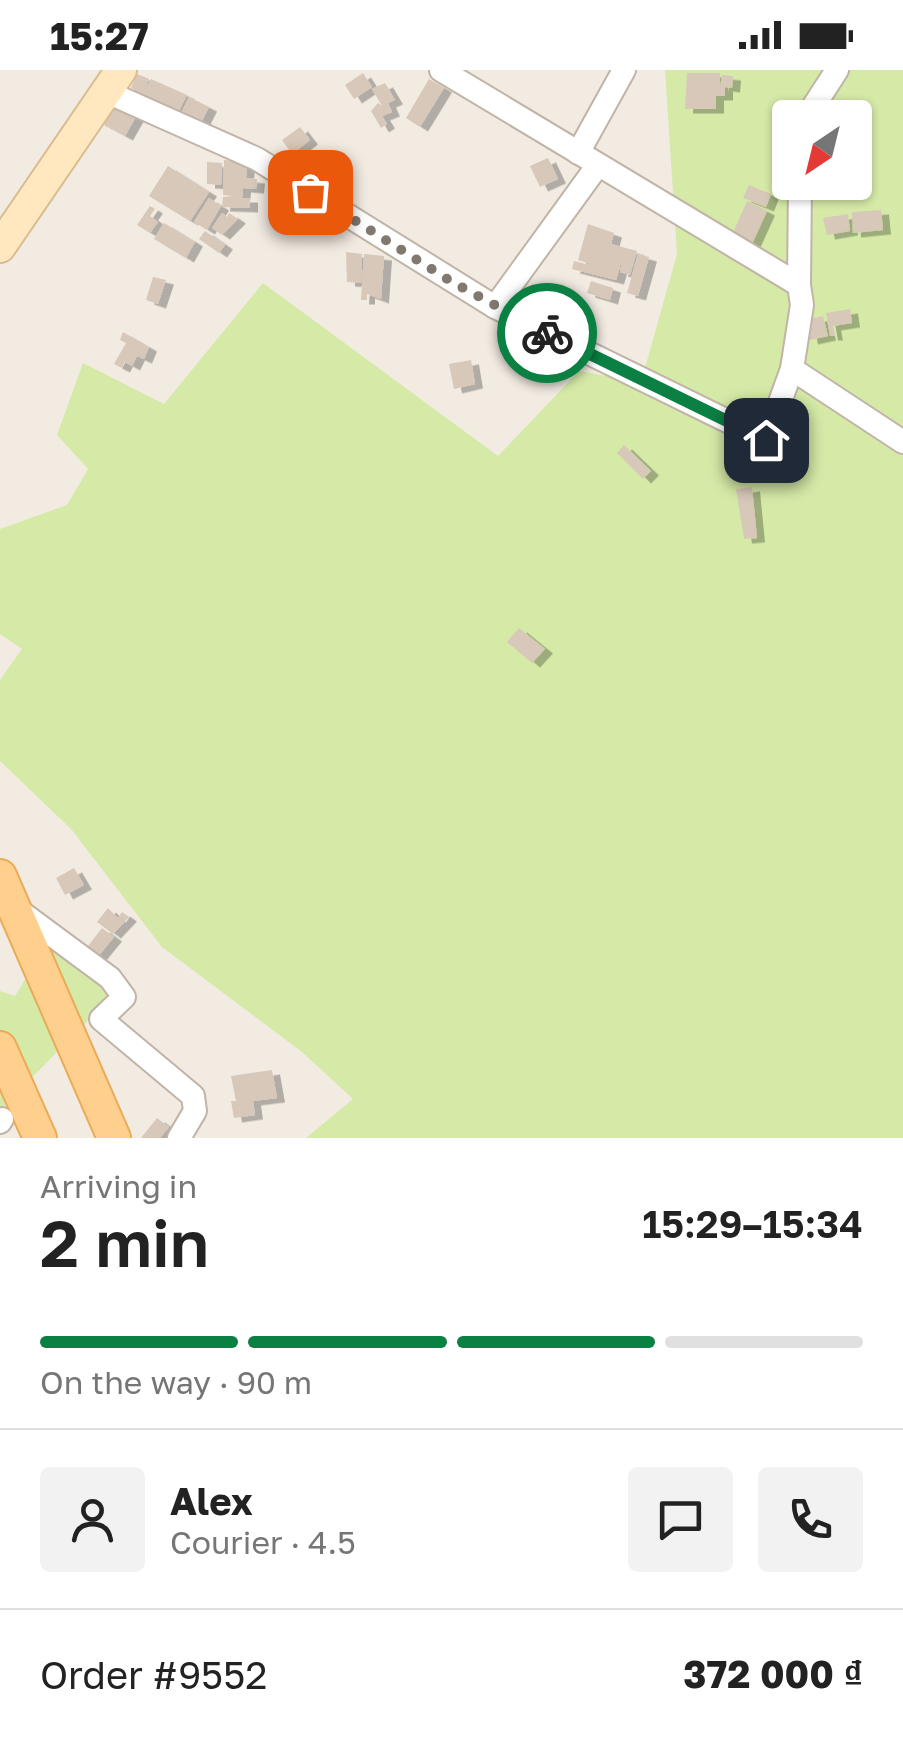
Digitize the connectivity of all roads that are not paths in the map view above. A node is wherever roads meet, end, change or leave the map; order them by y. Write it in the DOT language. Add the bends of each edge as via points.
graph roads {
  1 [pos="441,70"];
  2 [pos="624,70"];
  3 [pos="837,70"];
  4 [pos="114,81"];
  5 [pos="818,100"];
  6 [pos="588,159"];
  7 [pos="800,200"];
  8 [pos="0,247"];
  9 [pos="799,285"];
  10 [pos="495,306"];
  11 [pos="792,370"];
  12 [pos="903,442"];
  13 [pos="0,876"];
  14 [pos="13,906"];
  15 [pos="0,1048"];
  16 [pos="40,1138"];
  17 [pos="114,1138"];
  18 [pos="179,1138"];
  1 -- 6 [label="street"];
  2 -- 6 [label="street"];
  3 -- 5 [label="street"];
  4 -- 8 [label="street"];
  4 -- 10 [label="street" via="256,159"];
  6 -- 9 [label="street"];
  6 -- 10 [label="street"];
  7 -- 9 [label="street"];
  9 -- 11 [label="street"];
  10 -- 11 [label="street" via="766,440"];
  11 -- 12 [label="street"];
  13 -- 14 [label="main road"];
  14 -- 17 [label="main road"];
  14 -- 18 [label="street" via="110,978 124,997 101,1020 193,1096 195,1111"];
  15 -- 16 [label="main road"];
}
